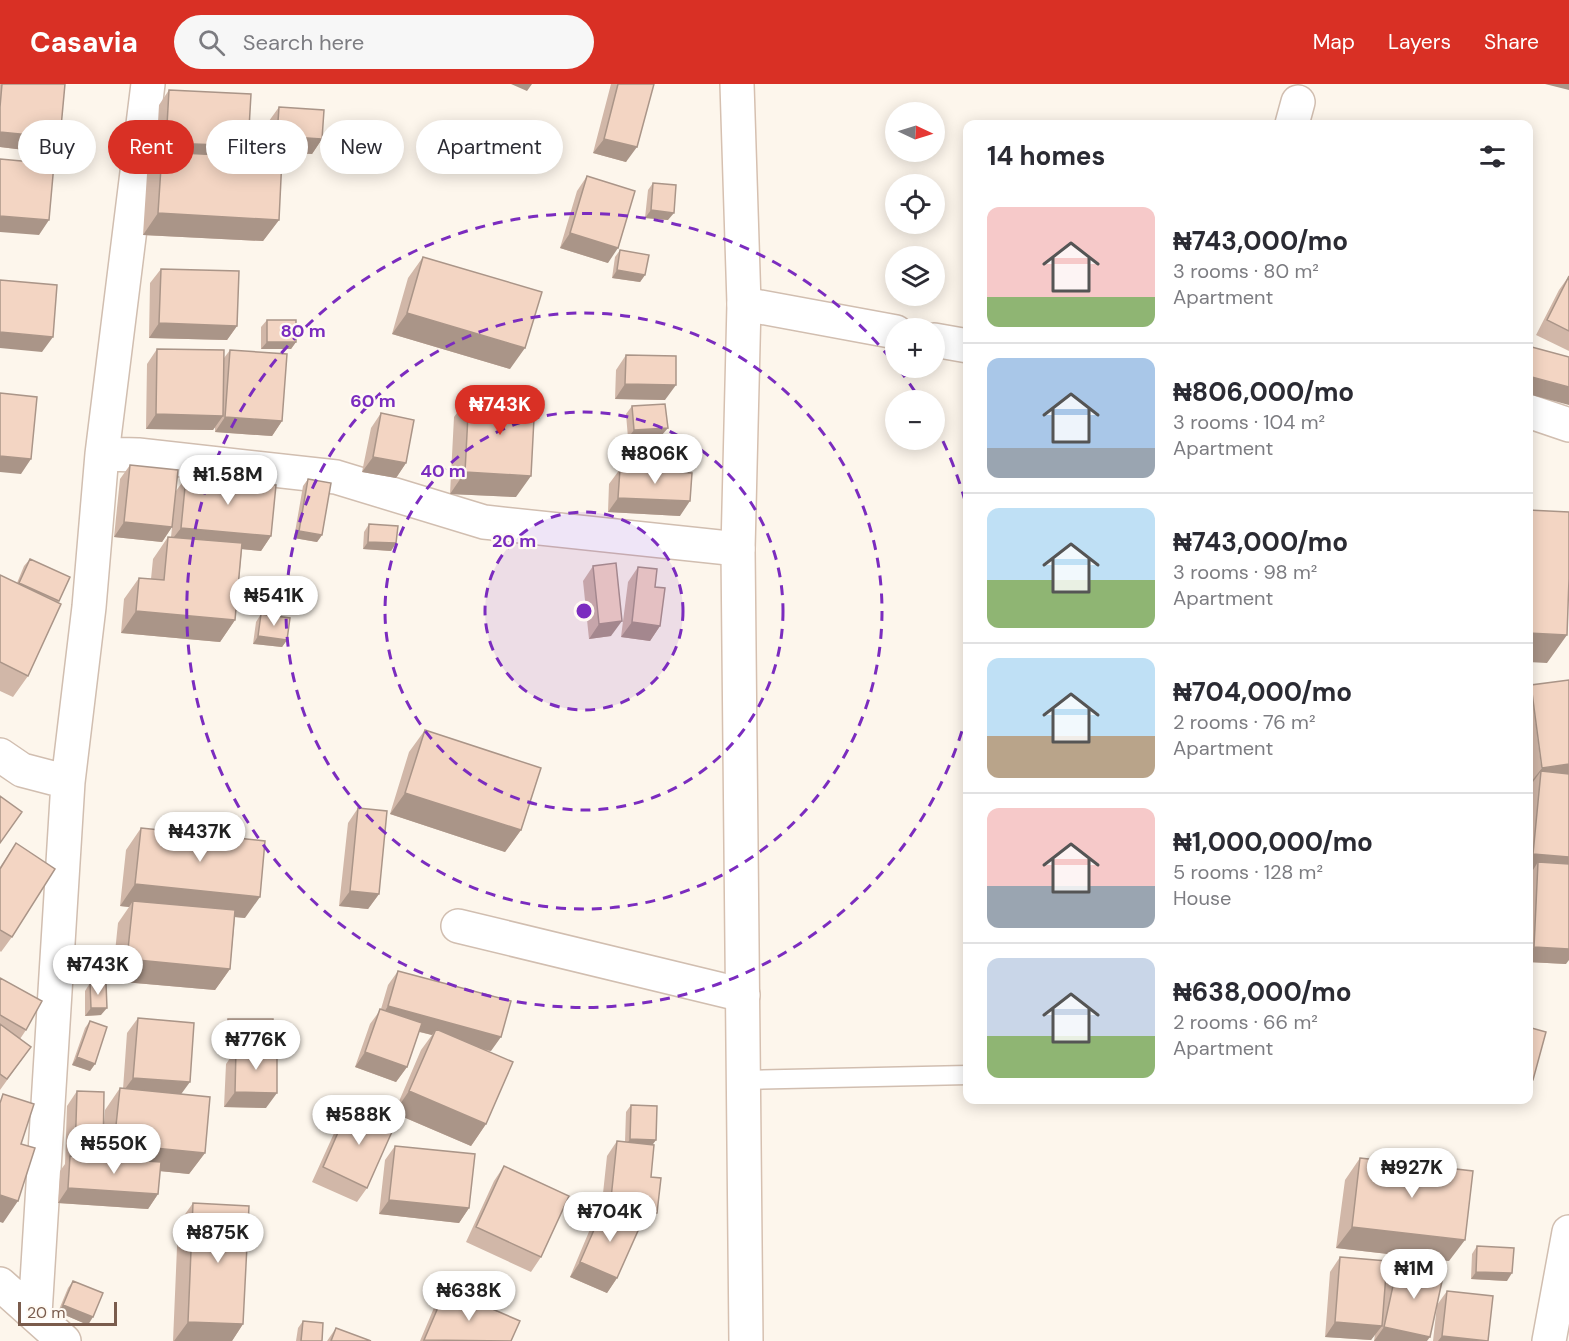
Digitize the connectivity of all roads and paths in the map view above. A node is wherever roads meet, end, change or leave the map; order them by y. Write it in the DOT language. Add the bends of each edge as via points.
graph roads {
  1 [pos="148,84"];
  2 [pos="737,84"];
  3 [pos="744,304"];
  4 [pos="885,330"];
  5 [pos="945,342"];
  6 [pos="963,345"];
  7 [pos="1533,413"];
  8 [pos="1569,425"];
  9 [pos="102,453"];
  10 [pos="738,549"];
  11 [pos="0,755"];
  12 [pos="68,782"];
  13 [pos="458,926"];
  14 [pos="742,995"];
  15 [pos="963,1075"];
  16 [pos="743,1080"];
  17 [pos="1569,1232"];
  18 [pos="0,1284"];
  19 [pos="35,1314"];
  20 [pos="64,1341"];
  21 [pos="746,1341"];
  22 [pos="1549,1341"];
  1 -- 9 [label="street"];
  2 -- 3 [label="street"];
  3 -- 4 [label="street"];
  3 -- 10 [label="street"];
  5 -- 6 [label="street"];
  7 -- 8 [label="street"];
  9 -- 10 [label="street" via="336,477 484,522"];
  9 -- 12 [label="street"];
  10 -- 14 [label="street"];
  11 -- 12 [label="street" via="22,770"];
  12 -- 19 [label="street"];
  13 -- 14 [label="street"];
  14 -- 16 [label="street"];
  15 -- 16 [label="lane"];
  16 -- 21 [label="street"];
  17 -- 22 [label="street"];
  18 -- 19 [label="street"];
  19 -- 20 [label="street"];
}
